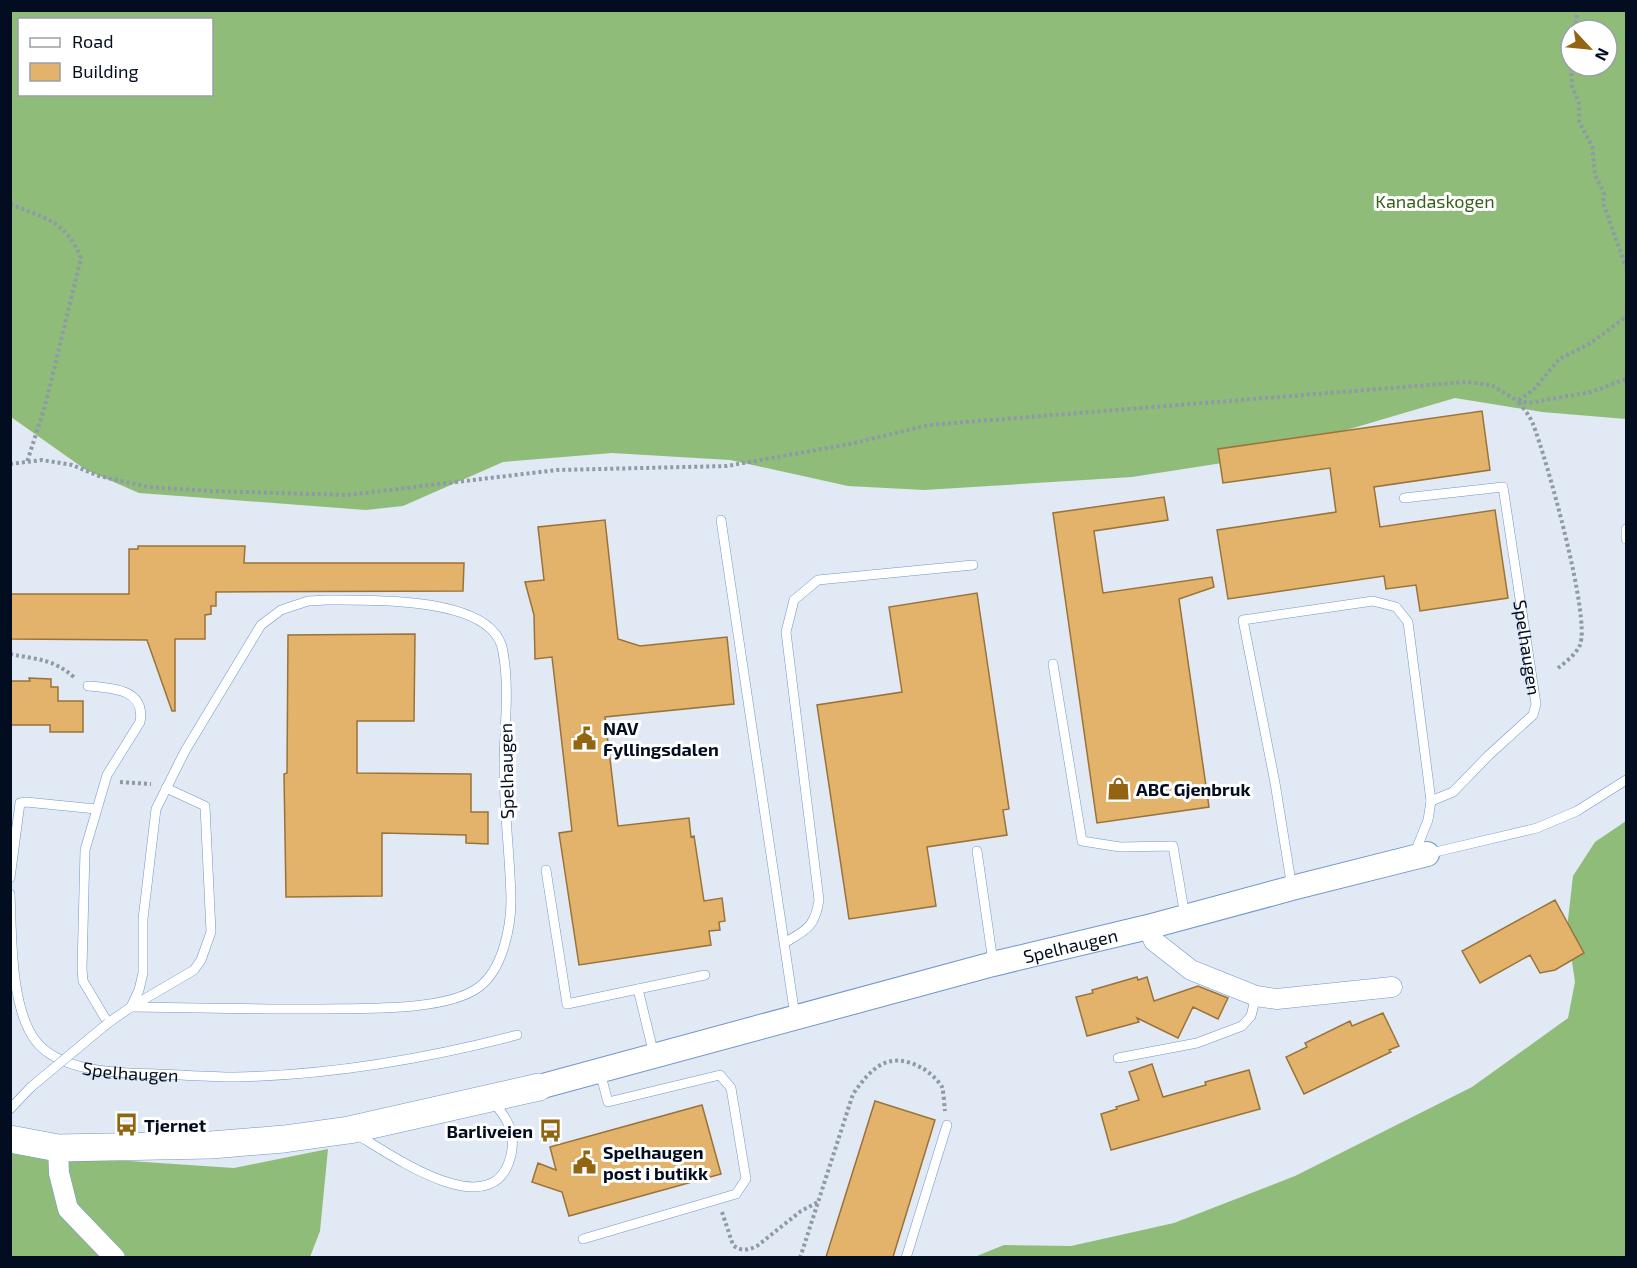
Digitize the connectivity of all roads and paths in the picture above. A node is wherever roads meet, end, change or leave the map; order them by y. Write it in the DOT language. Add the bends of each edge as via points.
graph roads {
  1 [pos="1571,78"];
  2 [pos="10,204"];
  3 [pos="1626,267"];
  4 [pos="1626,317"];
  5 [pos="1626,379"];
  6 [pos="1518,401"];
  7 [pos="27,462"];
  8 [pos="10,464"];
  9 [pos="1404,498"];
  10 [pos="721,520"];
  11 [pos="1626,529"];
  12 [pos="1626,538"];
  13 [pos="973,565"];
  14 [pos="10,654"];
  15 [pos="1053,664"];
  16 [pos="1558,668"];
  17 [pos="88,686"];
  18 [pos="1626,780"];
  19 [pos="105,781"];
  20 [pos="166,788"];
  21 [pos="1431,801"];
  22 [pos="96,809"];
  23 [pos="977,851"];
  24 [pos="1420,856"];
  25 [pos="546,870"];
  26 [pos="10,878"];
  27 [pos="1292,888"];
  28 [pos="10,894"];
  29 [pos="1185,916"];
  30 [pos="1148,927"];
  31 [pos="786,942"];
  32 [pos="993,964"];
  33 [pos="705,975"];
  34 [pos="1392,987"];
  35 [pos="638,989"];
  36 [pos="1256,996"];
  37 [pos="131,1007"];
  38 [pos="795,1016"];
  39 [pos="108,1023"];
  40 [pos="518,1035"];
  41 [pos="654,1055"];
  42 [pos="1118,1058"];
  43 [pos="599,1070"];
  44 [pos="538,1087"];
  45 [pos="490,1099"];
  46 [pos="10,1109"];
  47 [pos="947,1125"];
  48 [pos="349,1130"];
  49 [pos="10,1139"];
  50 [pos="58,1148"];
  51 [pos="718,1199"];
  52 [pos="819,1201"];
  53 [pos="583,1239"];
  54 [pos="115,1257"];
  55 [pos="800,1257"];
  56 [pos="906,1257"];
  1 -- 3 [label="path" via="1579,103 1579,122 1592,146 1595,175"];
  2 -- 7 [label="path" via="62,226 81,258 45,406"];
  4 -- 6 [label="path" via="1589,344 1559,359 1535,388"];
  5 -- 6 [label="path" via="1591,392 1529,403"];
  6 -- 7 [label="path" via="1491,385 1466,382 953,423 727,466 558,470 347,495 148,487 99,476 72,465"];
  6 -- 16 [label="path" via="1532,420 1544,454 1580,603 1580,644"];
  7 -- 8 [label="path"];
  9 -- 21 [label="lane, Spelhaugen" via="1503,487 1536,704 1533,715 1453,792"];
  10 -- 31 [label="lane"];
  11 -- 12 [label="lane"];
  13 -- 31 [label="lane" via="818,580 794,600 786,632 819,900 816,917 807,930"];
  14 -- 17 [label="path" via="54,663"];
  15 -- 29 [label="lane" via="1082,841 1120,847 1173,846"];
  17 -- 19 [label="lane" via="123,691 138,703 141,713 140,722"];
  18 -- 24 [label="lane, Spelhaugen" via="1577,811 1537,828"];
  19 -- 20 [label="path" via="150,783"];
  19 -- 22 [label="lane"];
  20 -- 37 [label="lane, Spelhaugen" via="156,809 143,920 143,973"];
  20 -- 37 [label="lane, Spelhaugen" via="205,807 211,932 194,970"];
  20 -- 37 [label="lane, Spelhaugen" via="261,625 282,610 308,601 385,600 457,610 498,637 506,682 504,777 511,899 500,959 482,985 430,1003 381,1008"];
  21 -- 24 [label="lane"];
  21 -- 27 [label="lane" via="1408,622 1396,607 1373,601 1243,620"];
  22 -- 26 [label="lane" via="20,803"];
  22 -- 39 [label="lane" via="85,850 82,969 83,981"];
  23 -- 32 [label="lane"];
  24 -- 27 [label="street, Spelhaugen"];
  25 -- 35 [label="lane" via="567,1004"];
  27 -- 29 [label="street, Spelhaugen"];
  28 -- 40 [label="lane, Spelhaugen" via="12,957 26,1024 45,1050 74,1064 113,1072 274,1075 375,1065"];
  29 -- 30 [label="street, Spelhaugen"];
  30 -- 32 [label="street, Spelhaugen"];
  30 -- 36 [label="street" via="1154,941 1191,970"];
  31 -- 38 [label="lane"];
  32 -- 38 [label="street, Spelhaugen"];
  33 -- 35 [label="lane"];
  34 -- 36 [label="street" via="1277,999"];
  35 -- 41 [label="lane"];
  36 -- 42 [label="lane" via="1251,1016 1242,1026 1197,1043"];
  37 -- 39 [label="lane, Spelhaugen"];
  38 -- 41 [label="street, Spelhaugen"];
  39 -- 46 [label="lane, Spelhaugen, bridge"];
  41 -- 43 [label="street, Spelhaugen"];
  43 -- 44 [label="street, Spelhaugen"];
  43 -- 51 [label="lane" via="608,1102 720,1075 731,1088 746,1179 736,1194"];
  44 -- 45 [label="main road, Spelhaugen"];
  45 -- 48 [label="main road, Spelhaugen"];
  45 -- 48 [label="lane" via="509,1123 513,1141 504,1171 492,1183 474,1188 439,1180"];
  47 -- 52 [label="path" via="942,1086 926,1070 908,1061 888,1061 867,1074 853,1094"];
  47 -- 56 [label="lane"];
  48 -- 50 [label="main road, Spelhaugen" via="211,1145"];
  49 -- 50 [label="main road, Spelhaugen"];
  50 -- 54 [label="street" via="59,1173 68,1209"];
  51 -- 52 [label="path" via="731,1241 742,1250 758,1246"];
  51 -- 53 [label="lane"];
  52 -- 55 [label="path"];
}
